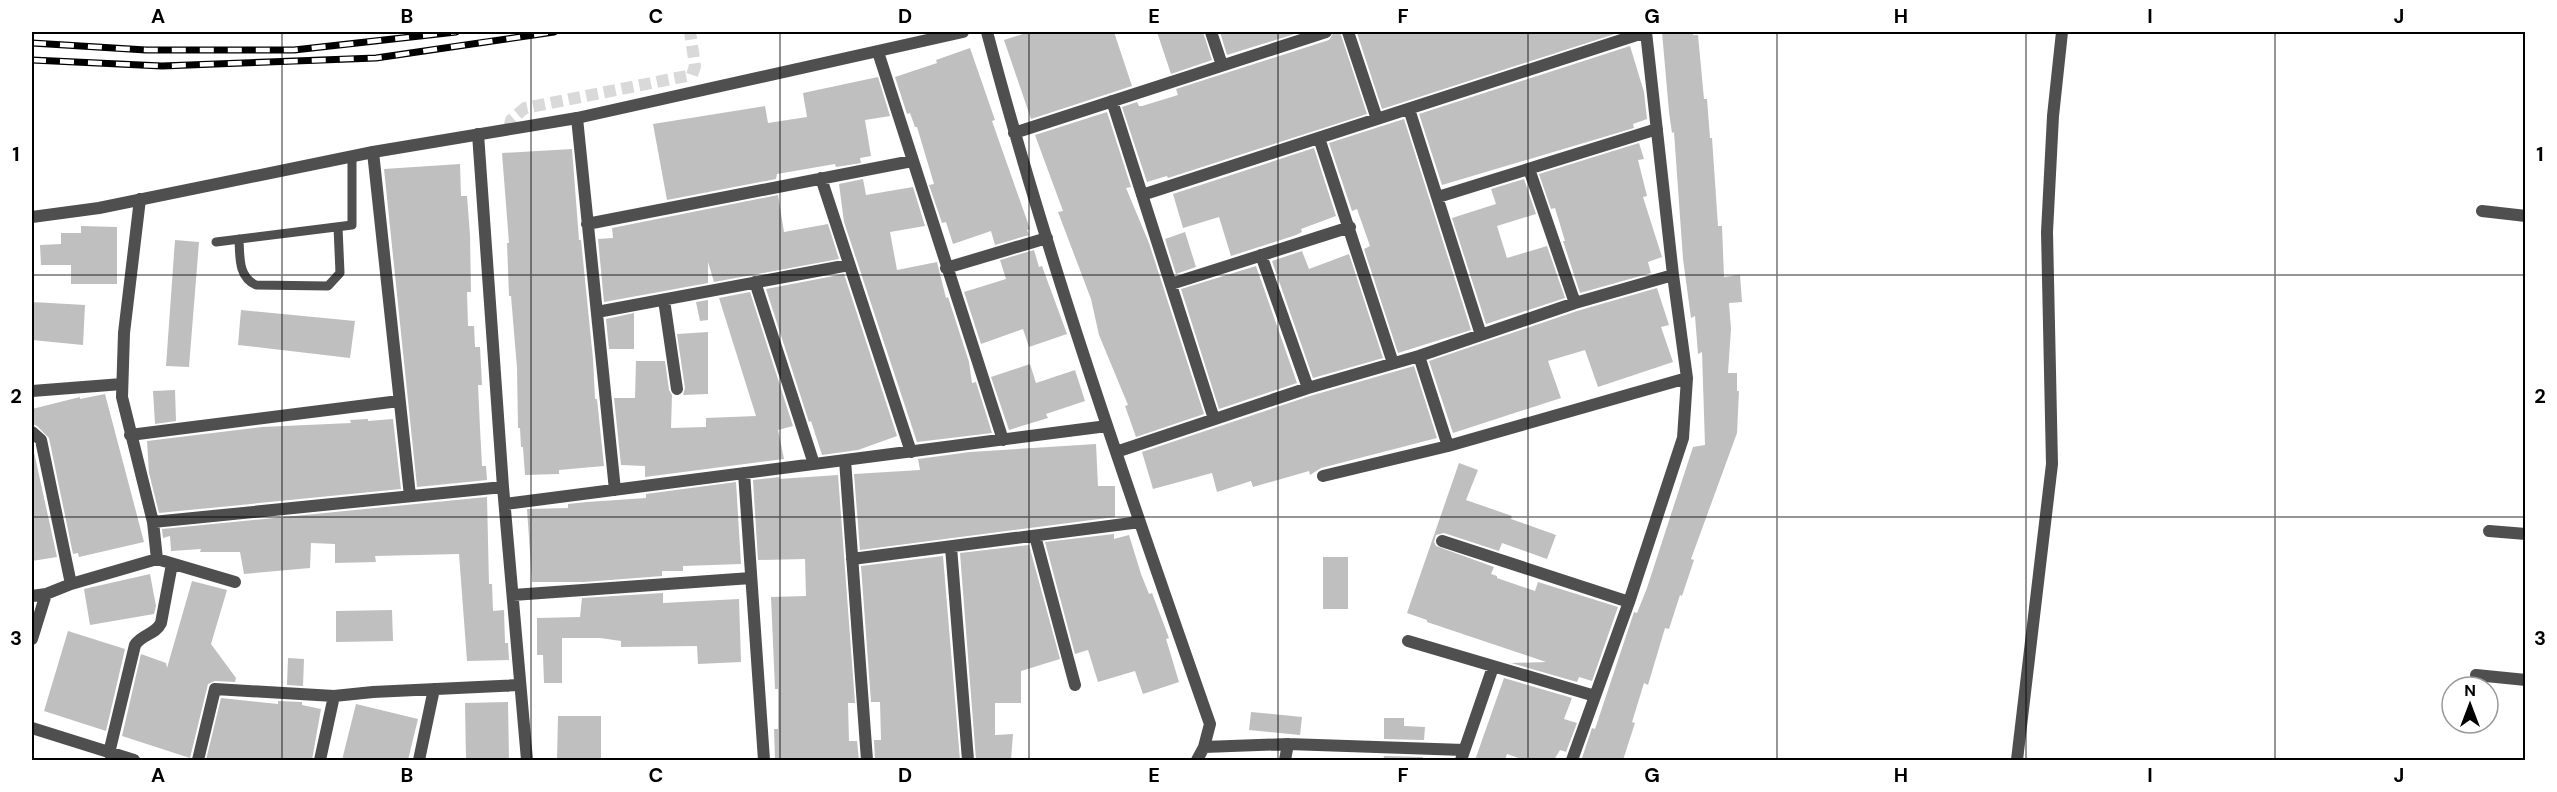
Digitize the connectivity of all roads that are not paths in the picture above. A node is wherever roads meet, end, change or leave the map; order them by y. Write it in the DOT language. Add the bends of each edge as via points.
graph roads {
  1 [pos="963,32"];
  2 [pos="987,32"];
  3 [pos="1211,32"];
  4 [pos="1326,32"];
  5 [pos="1348,32"];
  6 [pos="1646,32"];
  7 [pos="2062,32"];
  8 [pos="878,52"];
  9 [pos="1222,65"];
  10 [pos="1112,101"];
  11 [pos="1409,109"];
  12 [pos="577,118"];
  13 [pos="1377,119"];
  14 [pos="1657,129"];
  15 [pos="1014,133"];
  16 [pos="478,134"];
  17 [pos="1319,138"];
  18 [pos="373,152"];
  19 [pos="352,156"];
  20 [pos="912,161"];
  21 [pos="1529,169"];
  22 [pos="821,178"];
  23 [pos="1142,195"];
  24 [pos="1438,197"];
  25 [pos="140,199"];
  26 [pos="2482,211"];
  27 [pos="2526,216"];
  28 [pos="32,217"];
  29 [pos="587,224"];
  30 [pos="338,227"];
  31 [pos="1350,227"];
  32 [pos="1047,238"];
  33 [pos="239,239"];
  34 [pos="216,242"];
  35 [pos="1261,255"];
  36 [pos="849,265"];
  37 [pos="946,268"];
  38 [pos="1672,275"];
  39 [pos="755,282"];
  40 [pos="1171,284"];
  41 [pos="664,300"];
  42 [pos="1575,303"];
  43 [pos="597,312"];
  44 [pos="1481,335"];
  45 [pos="1419,356"];
  46 [pos="1393,363"];
  47 [pos="1687,378"];
  48 [pos="122,384"];
  49 [pos="1308,388"];
  50 [pos="676,389"];
  51 [pos="32,391"];
  52 [pos="399,401"];
  53 [pos="1214,419"];
  54 [pos="1107,426"];
  55 [pos="32,432"];
  56 [pos="130,435"];
  57 [pos="1003,440"];
  58 [pos="1448,446"];
  59 [pos="911,452"];
  60 [pos="1116,452"];
  61 [pos="845,460"];
  62 [pos="813,464"];
  63 [pos="744,473"];
  64 [pos="1323,476"];
  65 [pos="503,486"];
  66 [pos="615,490"];
  67 [pos="410,496"];
  68 [pos="505,504"];
  69 [pos="153,522"];
  70 [pos="1140,522"];
  71 [pos="2489,531"];
  72 [pos="2526,534"];
  73 [pos="1035,536"];
  74 [pos="1442,541"];
  75 [pos="951,547"];
  76 [pos="157,559"];
  77 [pos="852,560"];
  78 [pos="172,564"];
  79 [pos="751,578"];
  80 [pos="235,582"];
  81 [pos="71,584"];
  82 [pos="46,594"];
  83 [pos="513,595"];
  84 [pos="32,596"];
  85 [pos="1629,602"];
  86 [pos="32,639"];
  87 [pos="1408,641"];
  88 [pos="1493,667"];
  89 [pos="2500,677"];
  90 [pos="2526,680"];
  91 [pos="520,685"];
  92 [pos="1075,685"];
  93 [pos="434,689"];
  94 [pos="334,696"];
  95 [pos="1595,696"];
  96 [pos="32,729"];
  97 [pos="1288,744"];
  98 [pos="1204,747"];
  99 [pos="109,753"];
  100 [pos="1462,755"];
  101 [pos="134,760"];
  102 [pos="198,760"];
  103 [pos="320,760"];
  104 [pos="419,760"];
  105 [pos="527,760"];
  106 [pos="764,760"];
  107 [pos="867,760"];
  108 [pos="968,760"];
  109 [pos="1197,760"];
  110 [pos="1285,760"];
  111 [pos="1572,760"];
  112 [pos="2017,760"];
  1 -- 8 [label="street"];
  2 -- 15 [label="street"];
  3 -- 9 [label="street"];
  4 -- 9 [label="street"];
  5 -- 13 [label="street"];
  6 -- 11 [label="street"];
  6 -- 14 [label="street"];
  7 -- 112 [label="street" via="2047,232 2052,464"];
  8 -- 12 [label="street"];
  8 -- 20 [label="street"];
  9 -- 10 [label="street"];
  10 -- 15 [label="street"];
  10 -- 23 [label="street"];
  11 -- 13 [label="street"];
  11 -- 24 [label="street"];
  12 -- 16 [label="street"];
  12 -- 29 [label="street"];
  13 -- 17 [label="street"];
  14 -- 21 [label="street"];
  14 -- 38 [label="street"];
  15 -- 32 [label="street"];
  16 -- 18 [label="street"];
  16 -- 65 [label="street"];
  17 -- 23 [label="street"];
  17 -- 31 [label="street"];
  18 -- 19 [label="street"];
  18 -- 52 [label="street"];
  19 -- 25 [label="street"];
  19 -- 30 [label="lane" via="352,225"];
  20 -- 22 [label="street"];
  20 -- 37 [label="street"];
  21 -- 24 [label="street"];
  21 -- 42 [label="street"];
  22 -- 29 [label="street"];
  22 -- 36 [label="street"];
  23 -- 40 [label="street"];
  24 -- 44 [label="street"];
  25 -- 28 [label="street"];
  25 -- 48 [label="street"];
  26 -- 27 [label="street"];
  29 -- 43 [label="street"];
  30 -- 33 [label="lane"];
  30 -- 33 [label="lane" via="340,273 328,286 256,285 247,281 242,273"];
  31 -- 35 [label="street"];
  31 -- 46 [label="street"];
  32 -- 37 [label="street"];
  32 -- 54 [label="street"];
  33 -- 34 [label="lane"];
  35 -- 40 [label="street"];
  35 -- 49 [label="street"];
  36 -- 39 [label="street"];
  36 -- 59 [label="street"];
  37 -- 57 [label="street"];
  38 -- 42 [label="street"];
  38 -- 47 [label="street"];
  39 -- 41 [label="street"];
  39 -- 62 [label="street"];
  40 -- 53 [label="street"];
  41 -- 43 [label="street"];
  41 -- 50 [label="street"];
  42 -- 44 [label="street"];
  43 -- 66 [label="street"];
  44 -- 45 [label="street"];
  45 -- 46 [label="street"];
  45 -- 58 [label="street"];
  46 -- 49 [label="street"];
  47 -- 58 [label="street"];
  47 -- 85 [label="street" via="1683,438"];
  48 -- 51 [label="street"];
  48 -- 56 [label="street"];
  49 -- 53 [label="street"];
  52 -- 56 [label="street"];
  52 -- 67 [label="street"];
  53 -- 60 [label="street"];
  54 -- 57 [label="street"];
  54 -- 60 [label="street"];
  55 -- 81 [label="street" via="41,440"];
  56 -- 69 [label="street"];
  57 -- 59 [label="street"];
  58 -- 64 [label="street"];
  59 -- 61 [label="street"];
  60 -- 70 [label="street"];
  61 -- 62 [label="street"];
  61 -- 77 [label="street"];
  62 -- 63 [label="street"];
  63 -- 66 [label="street"];
  63 -- 79 [label="street"];
  65 -- 67 [label="street"];
  65 -- 68 [label="street"];
  66 -- 68 [label="street"];
  67 -- 69 [label="street"];
  68 -- 83 [label="street"];
  69 -- 76 [label="street"];
  70 -- 73 [label="street"];
  70 -- 98 [label="street" via="1210,724"];
  71 -- 72 [label="street"];
  73 -- 75 [label="street"];
  73 -- 92 [label="street"];
  74 -- 85 [label="street"];
  75 -- 77 [label="street"];
  75 -- 108 [label="street"];
  76 -- 78 [label="street"];
  76 -- 81 [label="street"];
  77 -- 107 [label="street"];
  78 -- 80 [label="street"];
  78 -- 99 [label="street" via="161,623 157,631 135,645"];
  79 -- 83 [label="street"];
  79 -- 106 [label="street"];
  81 -- 82 [label="street"];
  82 -- 84 [label="street"];
  82 -- 86 [label="street"];
  83 -- 91 [label="street"];
  85 -- 95 [label="street"];
  87 -- 88 [label="street"];
  88 -- 95 [label="street"];
  88 -- 100 [label="street"];
  89 -- 90 [label="street"];
  91 -- 93 [label="street"];
  91 -- 105 [label="street"];
  93 -- 94 [label="street"];
  93 -- 104 [label="street"];
  94 -- 102 [label="street" via="216,689"];
  94 -- 103 [label="street"];
  95 -- 111 [label="street"];
  96 -- 99 [label="street"];
  97 -- 98 [label="street"];
  97 -- 100 [label="street"];
  97 -- 110 [label="street"];
  98 -- 109 [label="street"];
  99 -- 101 [label="street"];
}
